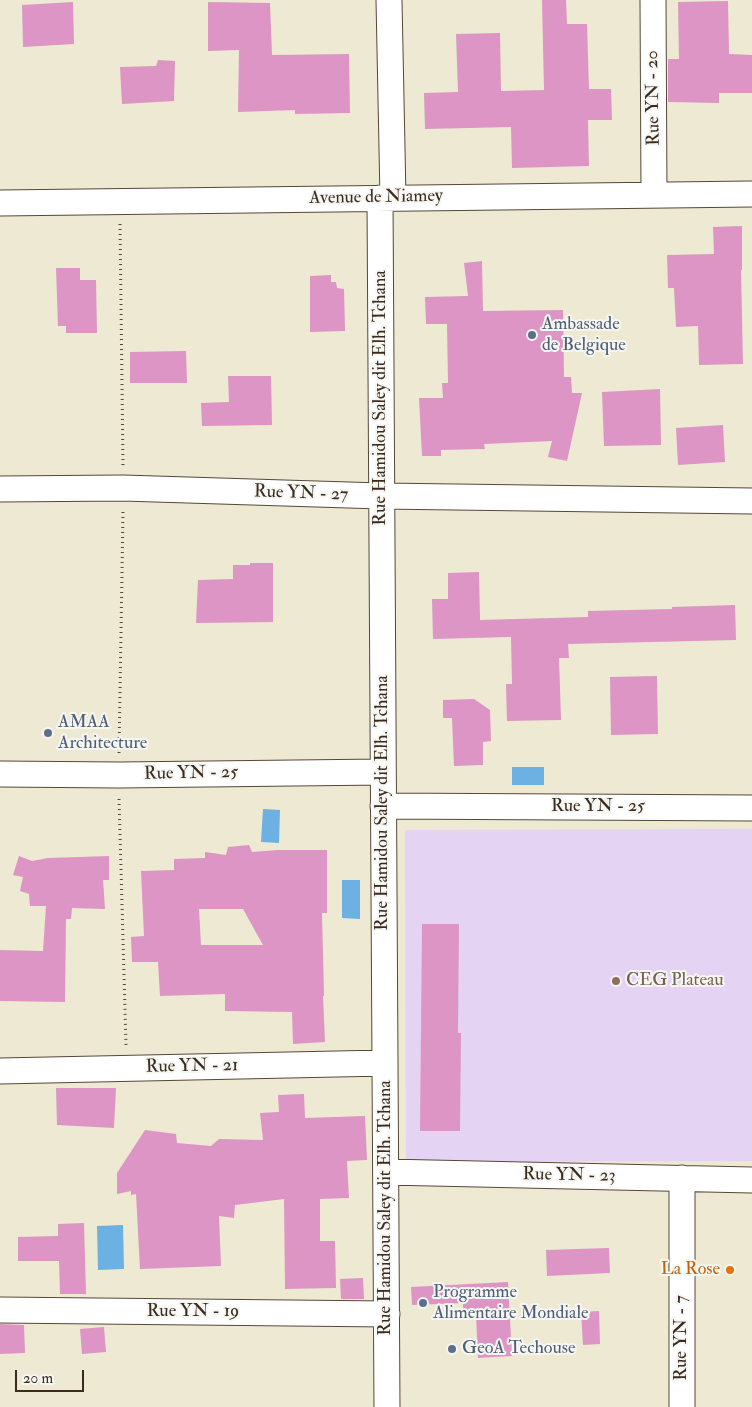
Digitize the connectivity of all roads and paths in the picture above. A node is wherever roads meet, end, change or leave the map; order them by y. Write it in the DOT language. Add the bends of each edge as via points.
graph roads {
  1 [pos="389,0"];
  2 [pos="653,0"];
  3 [pos="752,194"];
  4 [pos="654,195"];
  5 [pos="386,198"];
  6 [pos="120,201"];
  7 [pos="0,203"];
  8 [pos="124,488"];
  9 [pos="0,489"];
  10 [pos="381,496"];
  11 [pos="752,501"];
  12 [pos="383,772"];
  13 [pos="0,774"];
  14 [pos="119,775"];
  15 [pos="383,806"];
  16 [pos="752,808"];
  17 [pos="385,1063"];
  18 [pos="126,1068"];
  19 [pos="0,1071"];
  20 [pos="386,1172"];
  21 [pos="682,1178"];
  22 [pos="752,1180"];
  23 [pos="0,1310"];
  24 [pos="387,1314"];
  25 [pos="387,1407"];
  26 [pos="682,1407"];
  1 -- 5 [label="street, Rue Hamidou Saley dit Elh. Tchana"];
  2 -- 4 [label="street, Rue YN - 20"];
  3 -- 4 [label="street, Avenue de Niamey"];
  4 -- 5 [label="street, Avenue de Niamey"];
  5 -- 6 [label="street, Avenue de Niamey"];
  5 -- 10 [label="street, Rue Hamidou Saley dit Elh. Tchana"];
  6 -- 7 [label="street, Avenue de Niamey"];
  6 -- 8 [label="path"];
  8 -- 9 [label="street, Rue YN - 27"];
  8 -- 10 [label="street, Rue YN - 27"];
  8 -- 14 [label="path"];
  10 -- 11 [label="street, Rue YN - 27"];
  10 -- 12 [label="street, Rue Hamidou Saley dit Elh. Tchana"];
  12 -- 14 [label="street, Rue YN - 25"];
  12 -- 15 [label="street, Rue Hamidou Saley dit Elh. Tchana"];
  13 -- 14 [label="street, Rue YN - 25"];
  14 -- 18 [label="path"];
  15 -- 16 [label="street, Rue YN - 25"];
  15 -- 17 [label="street, Rue Hamidou Saley dit Elh. Tchana"];
  17 -- 18 [label="street, Rue YN - 21"];
  17 -- 20 [label="street, Rue Hamidou Saley dit Elh. Tchana"];
  18 -- 19 [label="street, Rue YN - 21"];
  20 -- 21 [label="street, Rue YN - 23"];
  20 -- 24 [label="street, Rue Hamidou Saley dit Elh. Tchana"];
  21 -- 22 [label="street, Rue YN - 23"];
  21 -- 26 [label="street, Rue YN - 7"];
  23 -- 24 [label="street, Rue YN - 19"];
  24 -- 25 [label="street, Rue Hamidou Saley dit Elh. Tchana"];
}
